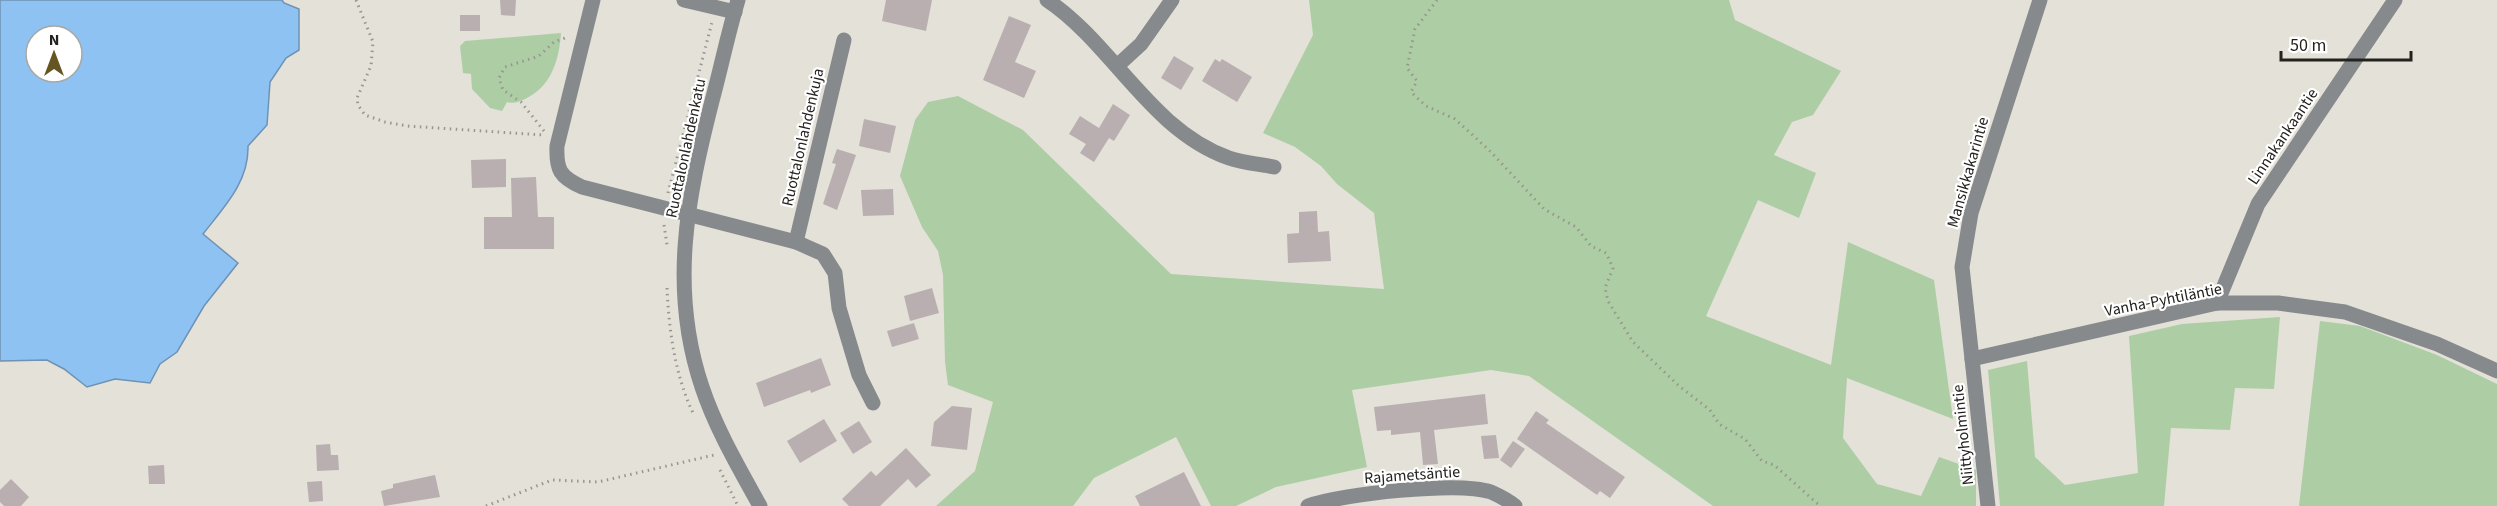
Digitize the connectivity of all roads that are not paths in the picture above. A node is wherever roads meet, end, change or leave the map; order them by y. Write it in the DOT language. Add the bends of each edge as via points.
graph roads {
  1 [pos="593,0"];
  2 [pos="684,0"];
  3 [pos="1047,0"];
  4 [pos="1172,0"];
  5 [pos="2040,0"];
  6 [pos="2395,0"];
  7 [pos="736,6"];
  8 [pos="844,40"];
  9 [pos="1117,66"];
  10 [pos="1274,167"];
  11 [pos="687,213"];
  12 [pos="796,242"];
  13 [pos="2217,303"];
  14 [pos="1972,360"];
  15 [pos="2497,371"];
  16 [pos="873,403"];
  17 [pos="1326,503"];
  18 [pos="760,506"];
  19 [pos="1308,506"];
  20 [pos="1515,506"];
  21 [pos="1988,506"];
  1 -- 11 [label="street" via="559,136 558,166 568,181 582,187"];
  2 -- 7 [label="street"];
  3 -- 9 [label="street"];
  4 -- 9 [label="street" via="1141,44"];
  5 -- 14 [label="street, Mansikkakarintie" via="1971,213 1962,267"];
  6 -- 13 [label="street, Linnakankaantie" via="2258,204"];
  7 -- 11 [label="street, Ruottalonlahdenkatu"];
  8 -- 12 [label="street, Ruottalonlahdenkuja"];
  9 -- 10 [label="street" via="1146,100 1200,144 1230,158"];
  11 -- 12 [label="street"];
  11 -- 18 [label="street, Ruottalonlahdenkatu" via="684,273 689,338 703,389"];
  12 -- 16 [label="street" via="823,254 835,273 839,308 859,375"];
  13 -- 14 [label="street, Vanha-Pyhtiläntie"];
  13 -- 15 [label="street, Vanha-Pyhtiläntie" via="2278,303 2345,312 2437,344"];
  14 -- 21 [label="street, Niittyholmintie"];
  17 -- 19 [label="street, Rajametsäntie"];
  17 -- 20 [label="street, Rajametsäntie" via="1393,492 1468,488 1490,492"];
}
